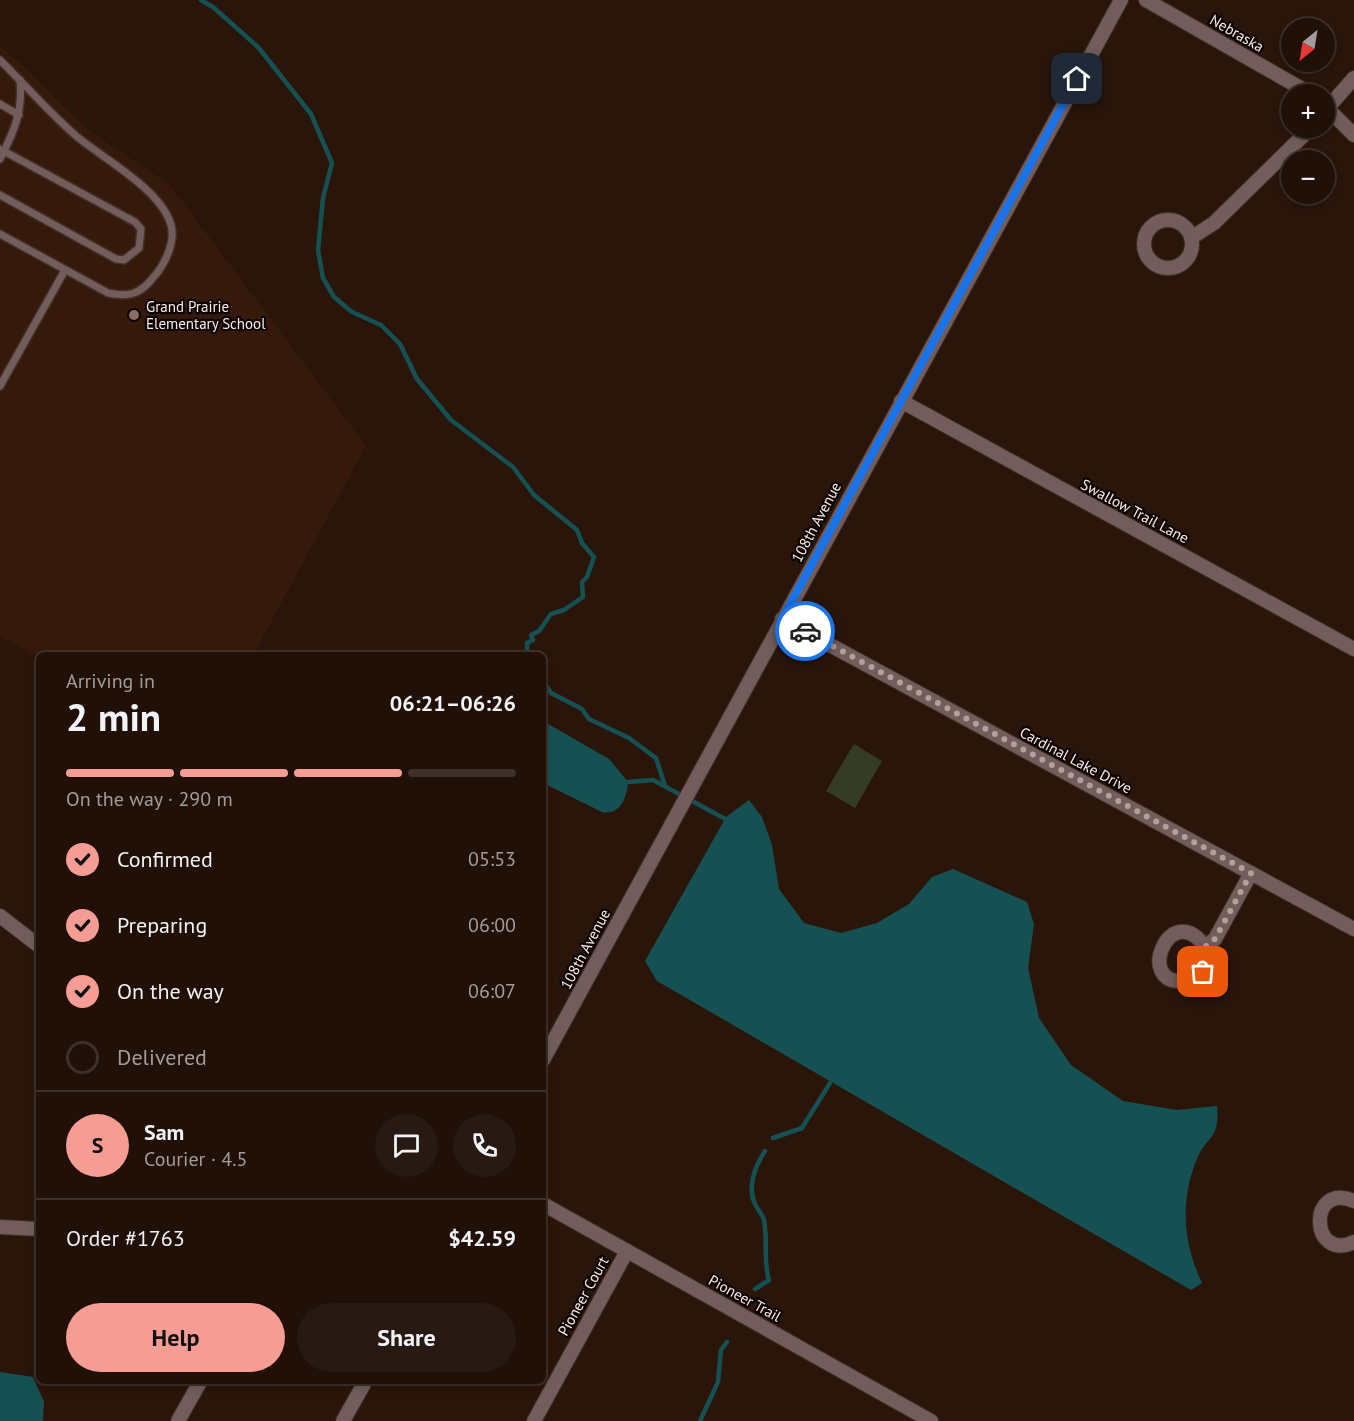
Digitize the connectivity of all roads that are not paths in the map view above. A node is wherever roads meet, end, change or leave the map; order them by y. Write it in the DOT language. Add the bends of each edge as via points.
graph roads {
  1 [pos="1120,0"];
  2 [pos="1146,0"];
  3 [pos="0,60"];
  4 [pos="1354,78"];
  5 [pos="20,80"];
  6 [pos="1293,84"];
  7 [pos="1335,98"];
  8 [pos="0,104"];
  9 [pos="20,115"];
  10 [pos="1335,117"];
  11 [pos="1354,135"];
  12 [pos="1301,138"];
  13 [pos="2,150"];
  14 [pos="0,159"];
  15 [pos="0,195"];
  16 [pos="0,234"];
  17 [pos="1191,238"];
  18 [pos="65,270"];
  19 [pos="0,386"];
  20 [pos="901,401"];
  21 [pos="782,619"];
  22 [pos="1354,649"];
  23 [pos="1251,873"];
  24 [pos="0,916"];
  25 [pos="1354,929"];
  26 [pos="36,944"];
  27 [pos="1205,947"];
  28 [pos="546,1055"];
  29 [pos="1354,1200"];
  30 [pos="546,1206"];
  31 [pos="0,1227"];
  32 [pos="36,1229"];
  33 [pos="1354,1242"];
  34 [pos="627,1251"];
  35 [pos="199,1384"];
  36 [pos="361,1384"];
  37 [pos="178,1421"];
  38 [pos="344,1421"];
  39 [pos="534,1421"];
  40 [pos="931,1421"];
  1 -- 20 [label="street, 108th Avenue"];
  2 -- 6 [label="street, Nebraska"];
  3 -- 5 [label="lane"];
  4 -- 7 [label="street"];
  5 -- 9 [label="lane"];
  5 -- 18 [label="lane" via="75,135 156,200 171,224 171,248 157,274 136,294 108,293"];
  8 -- 9 [label="lane"];
  9 -- 13 [label="lane"];
  10 -- 11 [label="street"];
  12 -- 17 [label="street" via="1214,223"];
  13 -- 14 [label="lane"];
  13 -- 15 [label="lane" via="135,222 141,229 139,248 124,260 116,259"];
  16 -- 18 [label="lane"];
  18 -- 19 [label="lane"];
  20 -- 21 [label="street, 108th Avenue"];
  20 -- 22 [label="street, Swallow Trail Lane"];
  21 -- 23 [label="street, Cardinal Lake Drive"];
  21 -- 28 [label="street, 108th Avenue"];
  23 -- 25 [label="street, Cardinal Lake Drive"];
  23 -- 27 [label="street" via="1215,939"];
  24 -- 26 [label="street"];
  29 -- 33 [label="street" via="1331,1200 1318,1218 1328,1240 1343,1245"];
  30 -- 34 [label="street, Pioneer Trail"];
  31 -- 32 [label="street"];
  34 -- 39 [label="street, Pioneer Court"];
  34 -- 40 [label="street, Pioneer Trail"];
  35 -- 37 [label="street"];
  36 -- 38 [label="street"];
}
